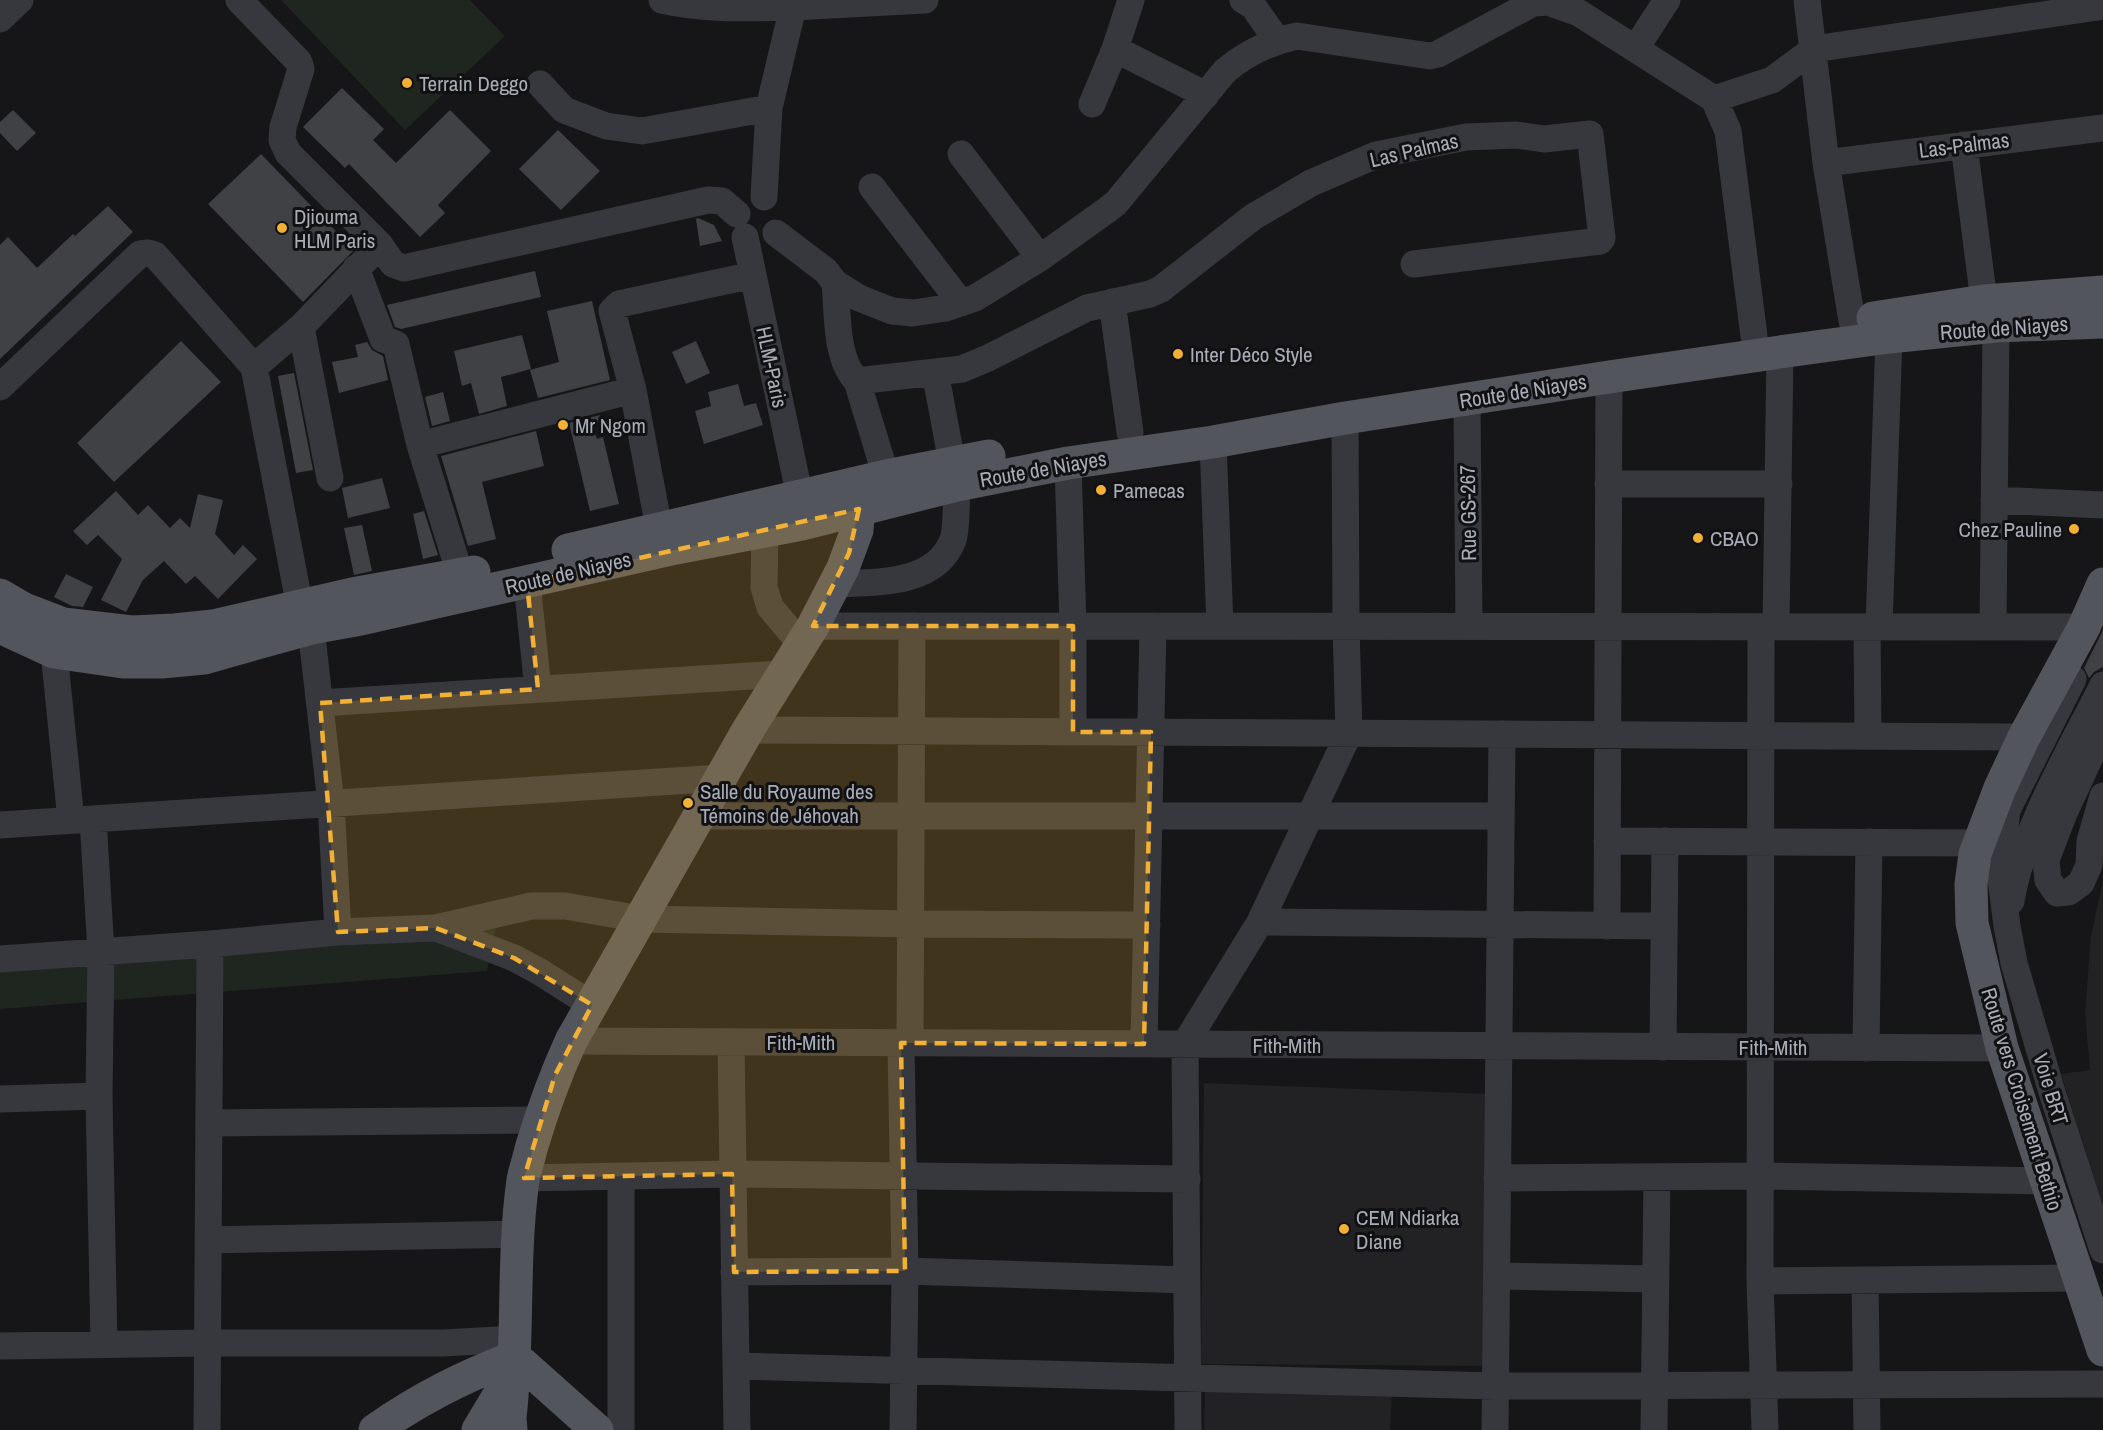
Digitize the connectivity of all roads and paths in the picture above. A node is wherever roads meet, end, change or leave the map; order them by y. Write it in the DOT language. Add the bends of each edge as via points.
graph roads {
  1 [pos="20,0"];
  2 [pos="239,0"];
  3 [pos="663,0"];
  4 [pos="925,0"];
  5 [pos="1131,0"];
  6 [pos="1244,0"];
  7 [pos="1667,0"];
  8 [pos="1807,0"];
  9 [pos="793,7"];
  10 [pos="1580,7"];
  11 [pos="2086,11"];
  12 [pos="0,19"];
  13 [pos="1277,40"];
  14 [pos="1636,48"];
  15 [pos="1115,49"];
  16 [pos="1814,49"];
  17 [pos="540,84"];
  18 [pos="1206,95"];
  19 [pos="1714,99"];
  20 [pos="1092,104"];
  21 [pos="769,108"];
  22 [pos="2103,128"];
  23 [pos="1964,145"];
  24 [pos="961,154"];
  25 [pos="1826,163"];
  26 [pos="872,187"];
  27 [pos="764,197"];
  28 [pos="741,225"];
  29 [pos="776,233"];
  30 [pos="380,244"];
  31 [pos="1040,258"];
  32 [pos="1414,264"];
  33 [pos="356,268"];
  34 [pos="753,274"];
  35 [pos="835,283"];
  36 [pos="2103,292"];
  37 [pos="1112,302"];
  38 [pos="961,303"];
  39 [pos="1990,313"];
  40 [pos="1852,321"];
  41 [pos="2103,322"];
  42 [pos="301,327"];
  43 [pos="1889,337"];
  44 [pos="1767,344"];
  45 [pos="254,367"];
  46 [pos="935,372"];
  47 [pos="1609,377"];
  48 [pos="857,381"];
  49 [pos="0,387"];
  50 [pos="633,390"];
  51 [pos="1467,399"];
  52 [pos="1345,418"];
  53 [pos="1130,432"];
  54 [pos="1213,442"];
  55 [pos="420,445"];
  56 [pos="1068,463"];
  57 [pos="954,474"];
  58 [pos="330,478"];
  59 [pos="1608,484"];
  60 [pos="1779,484"];
  61 [pos="868,489"];
  62 [pos="800,497"];
  63 [pos="1994,500"];
  64 [pos="2103,505"];
  65 [pos="659,528"];
  66 [pos="765,532"];
  67 [pos="460,574"];
  68 [pos="527,583"];
  69 [pos="834,584"];
  70 [pos="2103,584"];
  71 [pos="0,594"];
  72 [pos="306,617"];
  73 [pos="2094,623"];
  74 [pos="912,626"];
  75 [pos="1073,626"];
  76 [pos="1153,626"];
  77 [pos="1220,626"];
  78 [pos="1346,626"];
  79 [pos="1469,626"];
  80 [pos="0,627"];
  81 [pos="1607,627"];
  82 [pos="1769,627"];
  83 [pos="1873,627"];
  84 [pos="1993,627"];
  85 [pos="807,635"];
  86 [pos="54,652"];
  87 [pos="782,674"];
  88 [pos="2103,685"];
  89 [pos="538,689"];
  90 [pos="320,703"];
  91 [pos="2103,729"];
  92 [pos="748,730"];
  93 [pos="912,731"];
  94 [pos="1073,732"];
  95 [pos="1151,732"];
  96 [pos="1349,733"];
  97 [pos="1502,734"];
  98 [pos="1607,735"];
  99 [pos="1761,735"];
  100 [pos="1868,736"];
  101 [pos="2024,737"];
  102 [pos="720,778"];
  103 [pos="2103,796"];
  104 [pos="331,803"];
  105 [pos="911,814"];
  106 [pos="1149,815"];
  107 [pos="699,816"];
  108 [pos="1501,816"];
  109 [pos="1309,817"];
  110 [pos="82,820"];
  111 [pos="0,825"];
  112 [pos="1607,841"];
  113 [pos="1665,841"];
  114 [pos="1760,841"];
  115 [pos="1869,842"];
  116 [pos="1978,843"];
  117 [pos="641,919"];
  118 [pos="1260,922"];
  119 [pos="911,924"];
  120 [pos="1500,924"];
  121 [pos="1147,925"];
  122 [pos="1607,926"];
  123 [pos="1664,926"];
  124 [pos="2007,926"];
  125 [pos="436,928"];
  126 [pos="338,932"];
  127 [pos="210,945"];
  128 [pos="101,952"];
  129 [pos="0,959"];
  130 [pos="592,1005"];
  131 [pos="571,1041"];
  132 [pos="730,1042"];
  133 [pos="905,1043"];
  134 [pos="1144,1044"];
  135 [pos="1185,1044"];
  136 [pos="1499,1046"];
  137 [pos="1663,1047"];
  138 [pos="1760,1047"];
  139 [pos="1866,1048"];
  140 [pos="2002,1048"];
  141 [pos="99,1096"];
  142 [pos="0,1099"];
  143 [pos="539,1120"];
  144 [pos="209,1123"];
  145 [pos="732,1174"];
  146 [pos="903,1176"];
  147 [pos="1760,1176"];
  148 [pos="621,1177"];
  149 [pos="1657,1177"];
  150 [pos="524,1178"];
  151 [pos="1497,1178"];
  152 [pos="1187,1179"];
  153 [pos="2046,1181"];
  154 [pos="518,1234"];
  155 [pos="208,1240"];
  156 [pos="2103,1250"];
  157 [pos="905,1271"];
  158 [pos="734,1272"];
  159 [pos="1497,1276"];
  160 [pos="2079,1278"];
  161 [pos="1656,1279"];
  162 [pos="1187,1280"];
  163 [pos="1864,1280"];
  164 [pos="1760,1281"];
  165 [pos="208,1343"];
  166 [pos="104,1344"];
  167 [pos="0,1346"];
  168 [pos="2103,1350"];
  169 [pos="515,1355"];
  170 [pos="736,1366"];
  171 [pos="903,1370"];
  172 [pos="1189,1378"];
  173 [pos="2103,1384"];
  174 [pos="1495,1386"];
  175 [pos="1655,1386"];
  176 [pos="1764,1386"];
  177 [pos="1866,1386"];
  178 [pos="207,1430"];
  179 [pos="375,1430"];
  180 [pos="478,1430"];
  181 [pos="511,1430"];
  182 [pos="597,1430"];
  183 [pos="621,1430"];
  184 [pos="737,1430"];
  185 [pos="903,1430"];
  186 [pos="1188,1430"];
  187 [pos="1495,1430"];
  188 [pos="1654,1430"];
  189 [pos="1765,1430"];
  190 [pos="1867,1430"];
  1 -- 12 [label="street"];
  2 -- 30 [label="street" via="299,62 301,69 282,140 288,153"];
  3 -- 9 [label="street" via="726,8"];
  4 -- 9 [label="street"];
  5 -- 15 [label="street"];
  6 -- 13 [label="street" via="1253,6"];
  7 -- 14 [label="street"];
  8 -- 16 [label="street"];
  9 -- 21 [label="street"];
  10 -- 13 [label="street" via="1533,3 1430,56 1297,36"];
  10 -- 14 [label="street"];
  11 -- 16 [label="street"];
  13 -- 18 [label="street" via="1240,58"];
  14 -- 19 [label="street"];
  15 -- 18 [label="street"];
  15 -- 20 [label="street"];
  16 -- 19 [label="street" via="1772,81"];
  16 -- 25 [label="street"];
  17 -- 21 [label="street" via="564,110 606,126 642,131"];
  18 -- 31 [label="street" via="1116,203"];
  19 -- 44 [label="street" via="1728,131"];
  21 -- 27 [label="street"];
  22 -- 23 [label="street, Las-Palmas"];
  23 -- 25 [label="street, Las-Palmas"];
  23 -- 39 [label="street"];
  24 -- 31 [label="street"];
  25 -- 40 [label="street"];
  26 -- 38 [label="street"];
  27 -- 28 [label="street" via="747,200 741,206"];
  27 -- 29 [label="street" via="778,208 781,216"];
  28 -- 29 [label="street" via="753,241 762,242"];
  28 -- 30 [label="street" via="722,201 708,200 404,268 393,264"];
  28 -- 34 [label="street, HLM-Paris"];
  29 -- 35 [label="street" via="826,271"];
  30 -- 33 [label="street"];
  31 -- 38 [label="street"];
  32 -- 37 [label="street, Las Palmas" via="1600,241 1590,134 1544,139 1516,135 1466,137 1376,155 1311,183 1253,217 1161,289"];
  33 -- 42 [label="street"];
  33 -- 55 [label="street" via="383,339 396,344"];
  34 -- 50 [label="street" via="614,307"];
  34 -- 62 [label="street, HLM-Paris"];
  35 -- 38 [label="street" via="859,298 903,313"];
  35 -- 48 [label="street" via="842,357"];
  36 -- 39 [label="main road, Route de Niayes"];
  37 -- 46 [label="street" via="1087,309 962,369"];
  37 -- 53 [label="street"];
  39 -- 40 [label="main road, Route de Niayes"];
  39 -- 41 [label="main road, Route de Niayes"];
  39 -- 43 [label="main road, Route de Niayes"];
  39 -- 63 [label="street"];
  40 -- 44 [label="main road, Route de Niayes"];
  42 -- 45 [label="street"];
  42 -- 58 [label="street"];
  43 -- 44 [label="main road, Route de Niayes"];
  43 -- 83 [label="street"];
  44 -- 47 [label="main road, Route de Niayes"];
  44 -- 53 [label="main road, Route de Niayes" via="1465,378"];
  44 -- 60 [label="street"];
  45 -- 49 [label="street" via="155,255 148,253 140,254"];
  45 -- 72 [label="street"];
  46 -- 48 [label="street"];
  46 -- 57 [label="street"];
  47 -- 51 [label="main road, Route de Niayes"];
  47 -- 59 [label="street"];
  48 -- 61 [label="street"];
  50 -- 55 [label="street"];
  50 -- 65 [label="street"];
  51 -- 52 [label="main road, Route de Niayes"];
  51 -- 79 [label="street, Rue GS-267"];
  52 -- 54 [label="main road, Route de Niayes"];
  52 -- 78 [label="street"];
  53 -- 57 [label="main road, Route de Niayes" via="1064,441"];
  54 -- 56 [label="main road, Route de Niayes"];
  54 -- 77 [label="street"];
  55 -- 67 [label="street"];
  56 -- 57 [label="main road, Route de Niayes"];
  56 -- 75 [label="street"];
  57 -- 61 [label="main road, Route de Niayes"];
  57 -- 69 [label="street" via="954,539 940,562 914,576"];
  59 -- 60 [label="street"];
  59 -- 81 [label="street"];
  60 -- 82 [label="street"];
  61 -- 62 [label="main road, Route de Niayes"];
  61 -- 66 [label="main road, Route de Niayes"];
  61 -- 69 [label="main road" via="854,542"];
  62 -- 65 [label="main road, Route de Niayes"];
  63 -- 64 [label="street"];
  63 -- 84 [label="street"];
  65 -- 67 [label="main road, Route de Niayes"];
  66 -- 68 [label="main road, Route de Niayes" via="676,548"];
  66 -- 85 [label="street" via="764,587 770,607"];
  67 -- 72 [label="main road, Route de Niayes" via="352,594"];
  68 -- 72 [label="main road, Route de Niayes" via="361,619"];
  68 -- 89 [label="street"];
  69 -- 85 [label="main road"];
  70 -- 73 [label="main road, Route vers Croisement Bethio"];
  71 -- 72 [label="main road, Route de Niayes" via="24,609 63,624 132,632"];
  72 -- 86 [label="main road, Route de Niayes" via="204,657 123,662"];
  72 -- 90 [label="street"];
  73 -- 84 [label="street"];
  73 -- 101 [label="main road, Route vers Croisement Bethio"];
  73 -- 124 [label="street, Voie BRT" via="2007,810 2000,871"];
  74 -- 75 [label="street"];
  74 -- 85 [label="street"];
  74 -- 93 [label="street"];
  75 -- 76 [label="street"];
  75 -- 94 [label="street"];
  76 -- 77 [label="street"];
  76 -- 95 [label="street"];
  77 -- 78 [label="street"];
  78 -- 79 [label="street"];
  78 -- 96 [label="street"];
  79 -- 81 [label="street"];
  80 -- 86 [label="main road, Route de Niayes"];
  81 -- 82 [label="street"];
  81 -- 98 [label="street"];
  82 -- 83 [label="street"];
  82 -- 99 [label="street"];
  83 -- 84 [label="street"];
  83 -- 100 [label="street"];
  85 -- 87 [label="main road"];
  86 -- 110 [label="street"];
  87 -- 89 [label="street"];
  87 -- 92 [label="main road"];
  88 -- 124 [label="street, Voie BRT" via="2035,823 2014,882"];
  89 -- 90 [label="street"];
  90 -- 104 [label="street"];
  91 -- 103 [label="street" via="2046,860 2048,880 2057,893 2069,892 2081,883 2089,865 2090,841"];
  92 -- 93 [label="street"];
  92 -- 102 [label="main road"];
  93 -- 94 [label="street"];
  93 -- 105 [label="street"];
  94 -- 95 [label="street"];
  95 -- 96 [label="street"];
  95 -- 106 [label="street"];
  96 -- 97 [label="street"];
  96 -- 109 [label="street"];
  97 -- 98 [label="street"];
  97 -- 108 [label="street"];
  98 -- 99 [label="street"];
  98 -- 112 [label="street"];
  99 -- 100 [label="street"];
  99 -- 114 [label="street"];
  100 -- 101 [label="street"];
  101 -- 116 [label="main road, Route vers Croisement Bethio"];
  102 -- 104 [label="street"];
  102 -- 107 [label="main road"];
  104 -- 110 [label="street"];
  104 -- 126 [label="street"];
  105 -- 106 [label="street"];
  105 -- 107 [label="street"];
  105 -- 119 [label="street"];
  106 -- 109 [label="street"];
  106 -- 121 [label="street"];
  107 -- 117 [label="main road"];
  108 -- 109 [label="street"];
  108 -- 120 [label="street"];
  109 -- 118 [label="street"];
  110 -- 111 [label="street"];
  110 -- 128 [label="street"];
  112 -- 113 [label="street"];
  112 -- 122 [label="street"];
  113 -- 114 [label="street"];
  113 -- 123 [label="street"];
  114 -- 115 [label="street"];
  114 -- 138 [label="street"];
  115 -- 116 [label="street"];
  115 -- 139 [label="street"];
  116 -- 140 [label="main road, Route vers Croisement Bethio" via="1971,884 1972,922"];
  117 -- 119 [label="street"];
  117 -- 125 [label="street" via="566,906 531,906"];
  117 -- 130 [label="main road"];
  118 -- 120 [label="street"];
  118 -- 135 [label="street"];
  119 -- 121 [label="street"];
  119 -- 133 [label="street"];
  120 -- 122 [label="street"];
  120 -- 136 [label="street"];
  121 -- 134 [label="street"];
  122 -- 123 [label="street"];
  123 -- 137 [label="street"];
  124 -- 156 [label="street, Voie BRT" via="2025,1004"];
  125 -- 126 [label="street"];
  125 -- 130 [label="street" via="514,958"];
  126 -- 127 [label="street"];
  127 -- 128 [label="street"];
  127 -- 144 [label="street"];
  128 -- 129 [label="street"];
  128 -- 141 [label="street"];
  130 -- 131 [label="main road"];
  131 -- 132 [label="street, Fith-Mith"];
  131 -- 143 [label="main road"];
  132 -- 133 [label="street, Fith-Mith"];
  132 -- 145 [label="street"];
  133 -- 134 [label="street, Fith-Mith"];
  133 -- 146 [label="street"];
  134 -- 135 [label="street, Fith-Mith"];
  135 -- 136 [label="street, Fith-Mith"];
  135 -- 152 [label="street"];
  136 -- 137 [label="street, Fith-Mith"];
  136 -- 151 [label="street"];
  137 -- 138 [label="street, Fith-Mith"];
  138 -- 139 [label="street, Fith-Mith"];
  138 -- 147 [label="street"];
  139 -- 140 [label="street, Fith-Mith"];
  140 -- 153 [label="main road, Route vers Croisement Bethio"];
  141 -- 142 [label="street"];
  141 -- 166 [label="street"];
  143 -- 144 [label="street"];
  143 -- 150 [label="main road"];
  144 -- 155 [label="street"];
  145 -- 146 [label="street"];
  145 -- 148 [label="street"];
  145 -- 158 [label="street"];
  146 -- 152 [label="street"];
  146 -- 157 [label="street"];
  147 -- 149 [label="street"];
  147 -- 153 [label="street"];
  147 -- 164 [label="street"];
  148 -- 150 [label="street"];
  148 -- 183 [label="street"];
  149 -- 151 [label="street"];
  149 -- 161 [label="street"];
  150 -- 154 [label="main road"];
  151 -- 159 [label="street"];
  152 -- 162 [label="street"];
  153 -- 160 [label="main road, Route vers Croisement Bethio"];
  154 -- 155 [label="street"];
  154 -- 169 [label="main road"];
  155 -- 165 [label="street"];
  157 -- 158 [label="street"];
  157 -- 162 [label="street"];
  157 -- 171 [label="street"];
  158 -- 170 [label="street"];
  159 -- 161 [label="street"];
  159 -- 174 [label="street"];
  160 -- 163 [label="street"];
  160 -- 168 [label="main road, Route vers Croisement Bethio"];
  161 -- 175 [label="street"];
  162 -- 172 [label="street"];
  163 -- 164 [label="street"];
  163 -- 177 [label="street"];
  164 -- 176 [label="street"];
  165 -- 166 [label="street"];
  165 -- 169 [label="street" via="443,1343"];
  165 -- 178 [label="street"];
  166 -- 167 [label="street"];
  169 -- 179 [label="main road" via="471,1373"];
  169 -- 180 [label="main road"];
  169 -- 181 [label="main road"];
  169 -- 182 [label="main road"];
  170 -- 171 [label="street"];
  170 -- 184 [label="street"];
  171 -- 172 [label="street"];
  171 -- 185 [label="street"];
  172 -- 174 [label="street"];
  172 -- 186 [label="street"];
  173 -- 177 [label="street"];
  174 -- 175 [label="street"];
  174 -- 187 [label="street"];
  175 -- 176 [label="street"];
  175 -- 188 [label="street"];
  176 -- 177 [label="street"];
  176 -- 189 [label="street"];
  177 -- 190 [label="street"];
}
